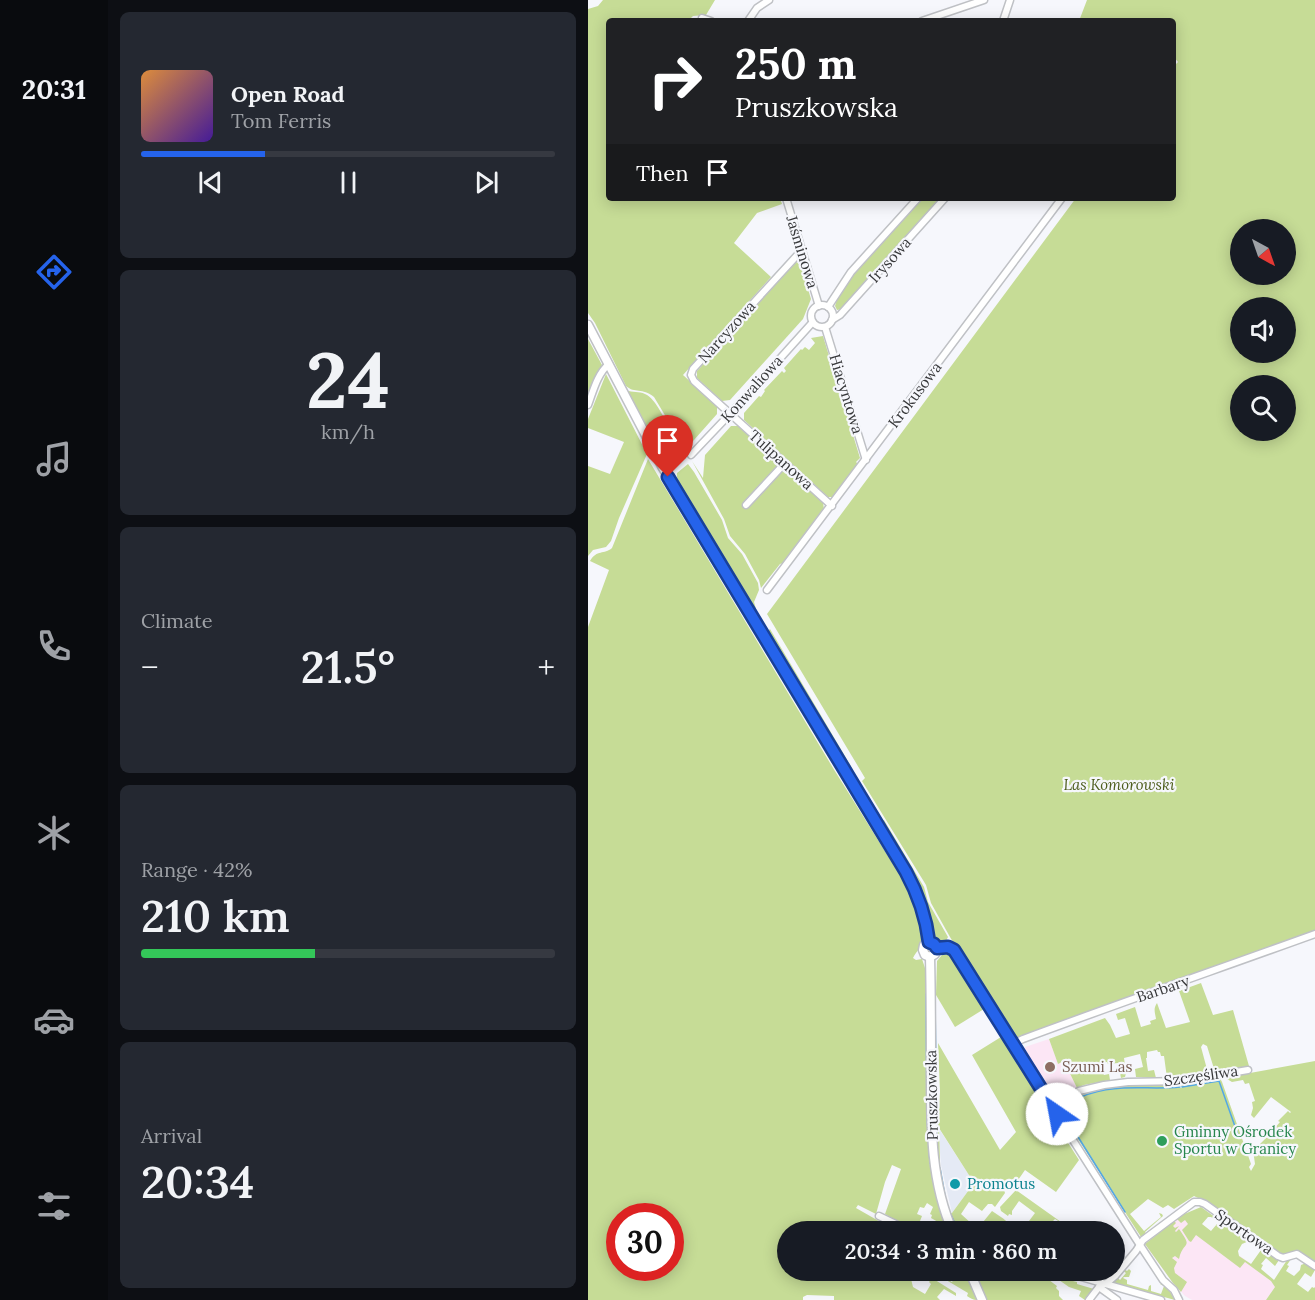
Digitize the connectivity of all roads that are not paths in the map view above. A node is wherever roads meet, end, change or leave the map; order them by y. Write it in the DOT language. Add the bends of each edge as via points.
graph roads {
  1 [pos="769,0"];
  2 [pos="984,0"];
  3 [pos="1010,0"];
  4 [pos="750,18"];
  5 [pos="931,18"];
  6 [pos="1004,18"];
  7 [pos="787,201"];
  8 [pos="915,201"];
  9 [pos="942,201"];
  10 [pos="1060,201"];
  11 [pos="802,250"];
  12 [pos="819,306"];
  13 [pos="828,307"];
  14 [pos="832,320"];
  15 [pos="812,323"];
  16 [pos="588,325"];
  17 [pos="825,327"];
  18 [pos="609,364"];
  19 [pos="588,405"];
  20 [pos="730,414"];
  21 [pos="691,455"];
  22 [pos="866,460"];
  23 [pos="785,463"];
  24 [pos="746,505"];
  25 [pos="832,506"];
  26 [pos="767,590"];
  27 [pos="1315,934"];
  28 [pos="933,945"];
  29 [pos="1012,1044"];
  30 [pos="1248,1070"];
  31 [pos="1050,1105"];
  32 [pos="879,1216"];
  33 [pos="889,1221"];
  34 [pos="949,1221"];
  35 [pos="1140,1245"];
  36 [pos="1315,1266"];
  37 [pos="974,1281"];
  38 [pos="1090,1281"];
  39 [pos="1102,1285"];
  40 [pos="982,1300"];
  41 [pos="1089,1300"];
  42 [pos="1117,1300"];
  43 [pos="1161,1300"];
  44 [pos="1179,1300"];
  1 -- 4 [label="street"];
  2 -- 5 [label="street"];
  3 -- 6 [label="street"];
  7 -- 11 [label="street, Jaśminowa"];
  8 -- 13 [label="street" via="851,272"];
  9 -- 14 [label="street, Irysowa"];
  10 -- 22 [label="street, Krokusowa"];
  11 -- 12 [label="street, Jaśminowa"];
  11 -- 20 [label="street, Narcyzowa" via="692,372 693,380"];
  12 -- 13 [label="street"];
  12 -- 15 [label="street" via="811,313"];
  13 -- 14 [label="street"];
  14 -- 17 [label="street"];
  15 -- 17 [label="street"];
  15 -- 20 [label="street, Konwaliowa"];
  16 -- 18 [label="street"];
  17 -- 22 [label="street, Hiacyntowa"];
  18 -- 19 [label="street" via="599,376"];
  18 -- 28 [label="street" via="663,468 906,872"];
  20 -- 21 [label="street, Konwaliowa"];
  20 -- 23 [label="street, Tulipanowa"];
  22 -- 25 [label="street, Krokusowa"];
  23 -- 24 [label="street"];
  23 -- 25 [label="street, Tulipanowa"];
  25 -- 26 [label="street, Krokusowa"];
  27 -- 29 [label="street, Barbary"];
  28 -- 29 [label="street" via="954,950"];
  28 -- 34 [label="street, Pruszkowska" via="932,1140"];
  29 -- 31 [label="street"];
  30 -- 31 [label="street, Szczęśliwa" via="1183,1081 1104,1085 1079,1091"];
  31 -- 35 [label="street"];
  32 -- 33 [label="street"];
  35 -- 36 [label="street, Sportowa" via="1191,1203 1198,1202 1278,1256 1297,1254"];
  35 -- 39 [label="street"];
  35 -- 44 [label="street"];
  37 -- 40 [label="street"];
  38 -- 39 [label="street"];
  39 -- 41 [label="street"];
  39 -- 42 [label="street"];
  39 -- 43 [label="street"];
}
